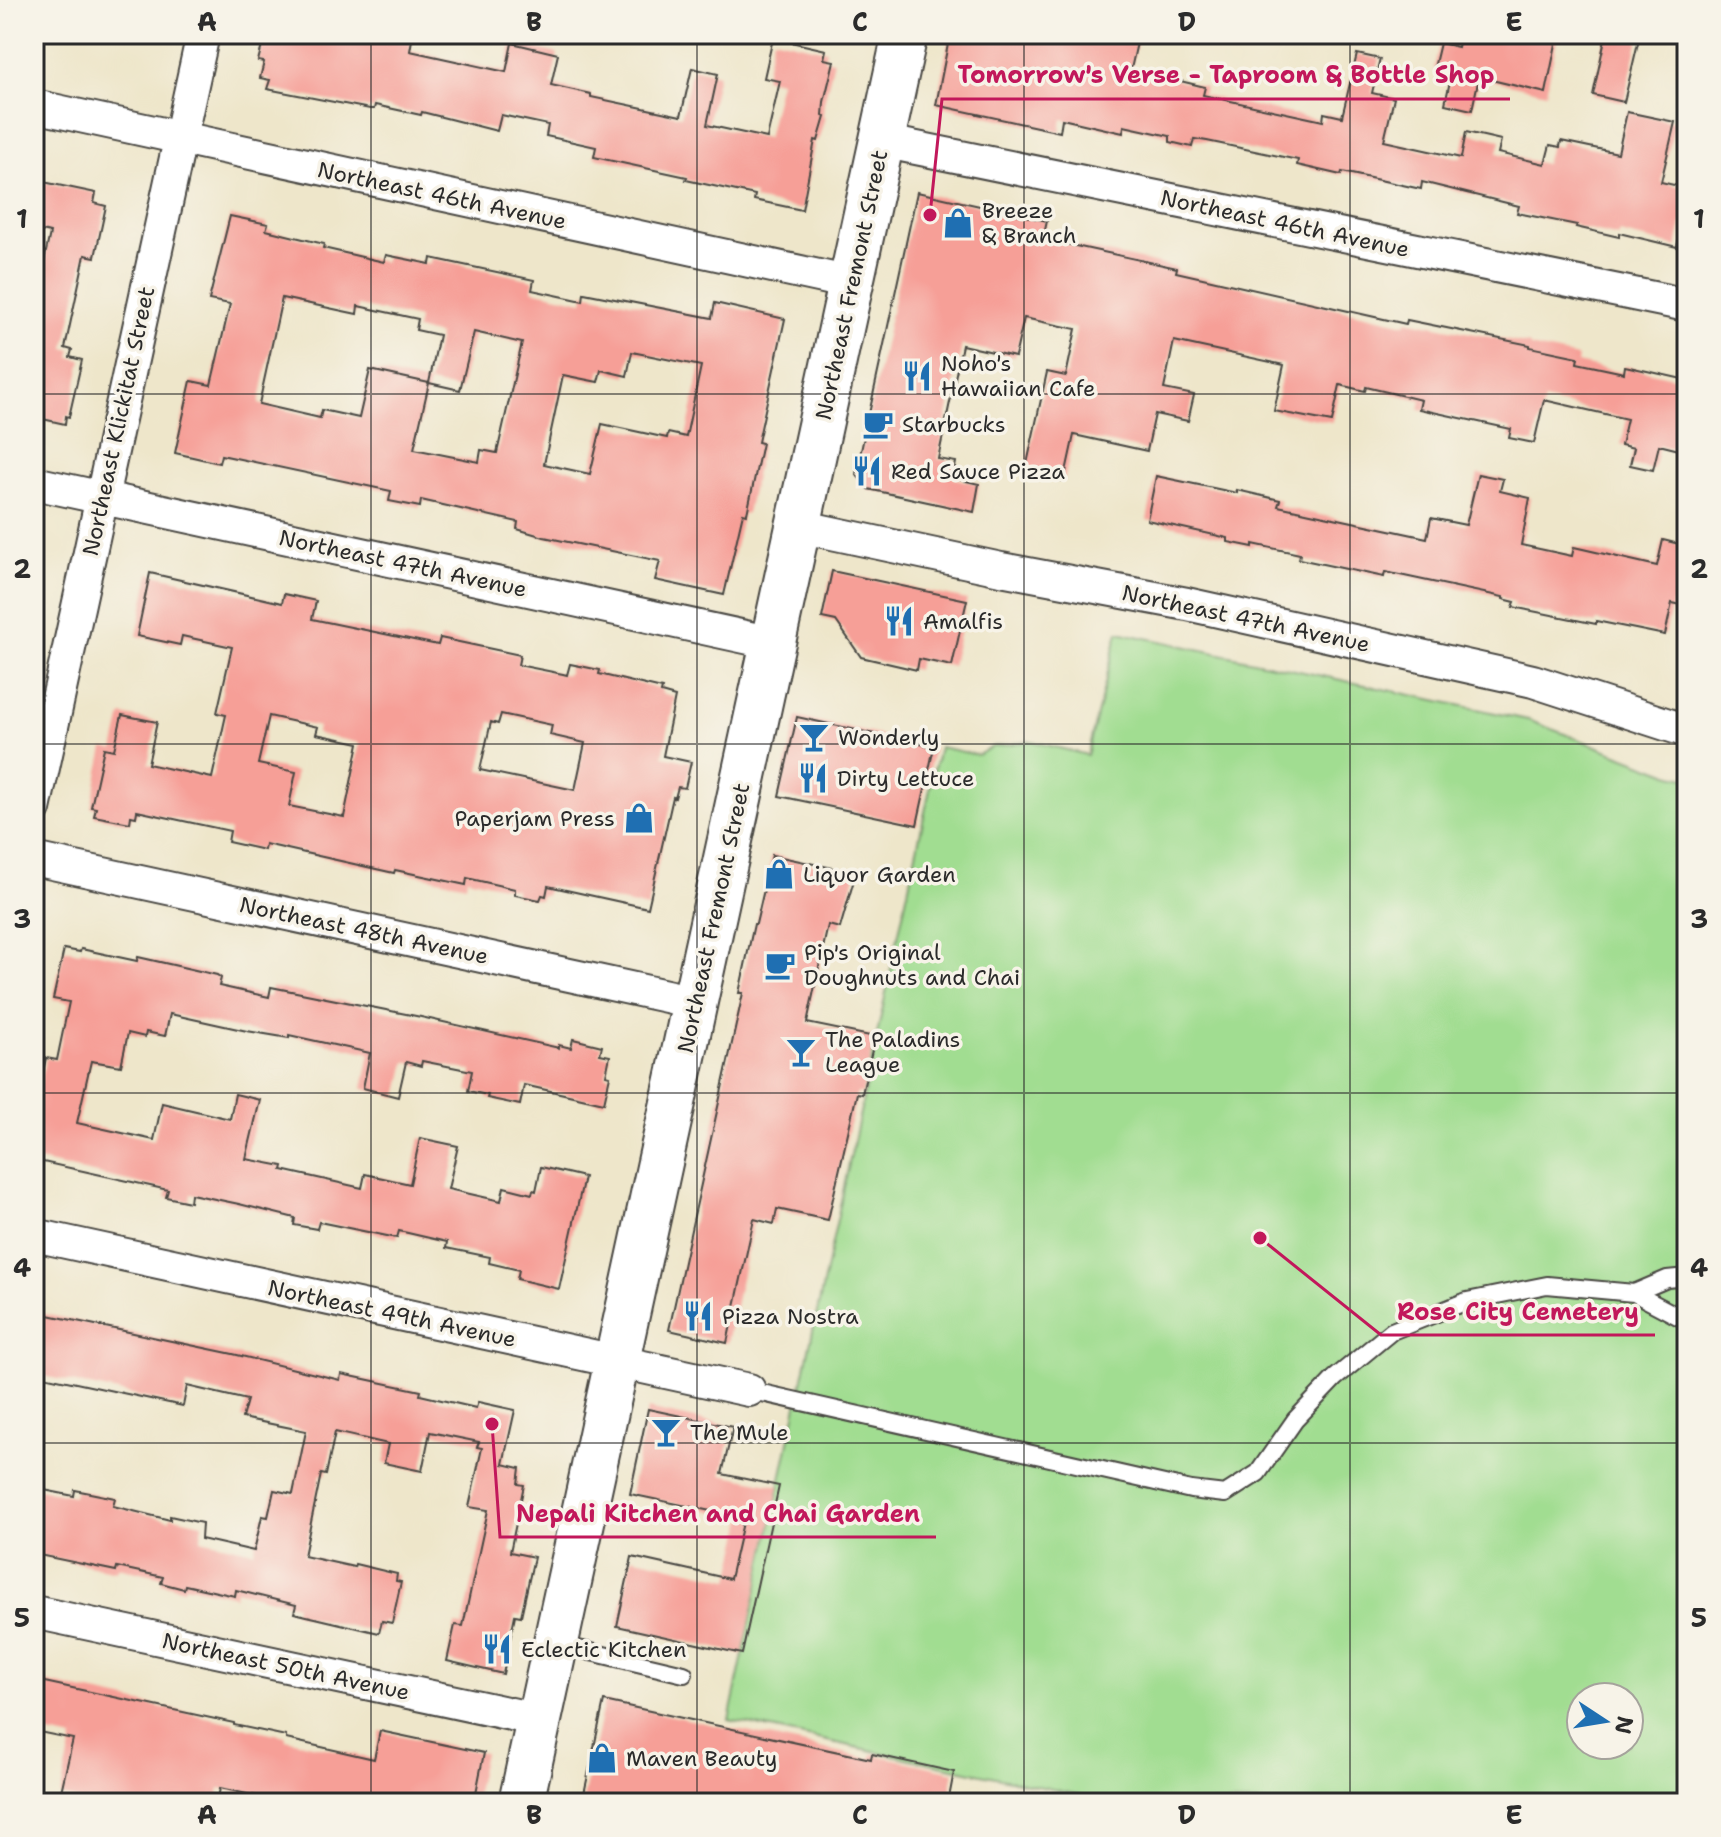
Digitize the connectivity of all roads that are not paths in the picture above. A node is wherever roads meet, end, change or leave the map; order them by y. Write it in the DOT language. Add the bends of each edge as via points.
graph roads {
  1 [pos="203,34"];
  2 [pos="905,34"];
  3 [pos="34,106"];
  4 [pos="180,138"];
  5 [pos="882,141"];
  6 [pos="851,283"];
  7 [pos="1687,305"];
  8 [pos="34,483"];
  9 [pos="102,498"];
  10 [pos="799,526"];
  11 [pos="773,643"];
  12 [pos="1687,731"];
  13 [pos="34,809"];
  14 [pos="34,859"];
  15 [pos="694,1002"];
  16 [pos="34,1235"];
  17 [pos="1687,1277"];
  18 [pos="1634,1293"];
  19 [pos="1687,1321"];
  20 [pos="617,1361"];
  21 [pos="749,1390"];
  22 [pos="34,1612"];
  23 [pos="555,1644"];
  24 [pos="684,1674"];
  25 [pos="539,1720"];
  26 [pos="521,1803"];
  1 -- 4 [label="street, Northeast Klickitat Street"];
  2 -- 5 [label="main road, Northeast Fremont Street"];
  3 -- 4 [label="street, Northeast 46th Avenue"];
  4 -- 6 [label="street, Northeast 46th Avenue"];
  4 -- 9 [label="street, Northeast Klickitat Street"];
  5 -- 6 [label="main road, Northeast Fremont Street"];
  5 -- 7 [label="street, Northeast 46th Avenue"];
  6 -- 10 [label="main road, Northeast Fremont Street"];
  8 -- 9 [label="street, Northeast 47th Avenue"];
  9 -- 11 [label="street, Northeast 47th Avenue"];
  9 -- 13 [label="street, Northeast Klickitat Street"];
  10 -- 11 [label="main road, Northeast Fremont Street"];
  10 -- 12 [label="street, Northeast 47th Avenue" via="1533,681"];
  11 -- 15 [label="main road, Northeast Fremont Street"];
  14 -- 15 [label="street, Northeast 48th Avenue"];
  15 -- 20 [label="main road, Northeast Fremont Street"];
  16 -- 20 [label="street, Northeast 49th Avenue"];
  17 -- 18 [label="lane"];
  18 -- 19 [label="lane"];
  18 -- 21 [label="lane" via="1547,1285 1467,1301 1392,1331 1295,1420 1258,1473 1225,1494"];
  20 -- 21 [label="street, Northeast 49th Avenue"];
  20 -- 23 [label="main road, Northeast Fremont Street"];
  22 -- 25 [label="street, Northeast 50th Avenue"];
  23 -- 24 [label="lane"];
  23 -- 25 [label="main road, Northeast Fremont Street"];
  25 -- 26 [label="main road, Northeast Fremont Street"];
}
